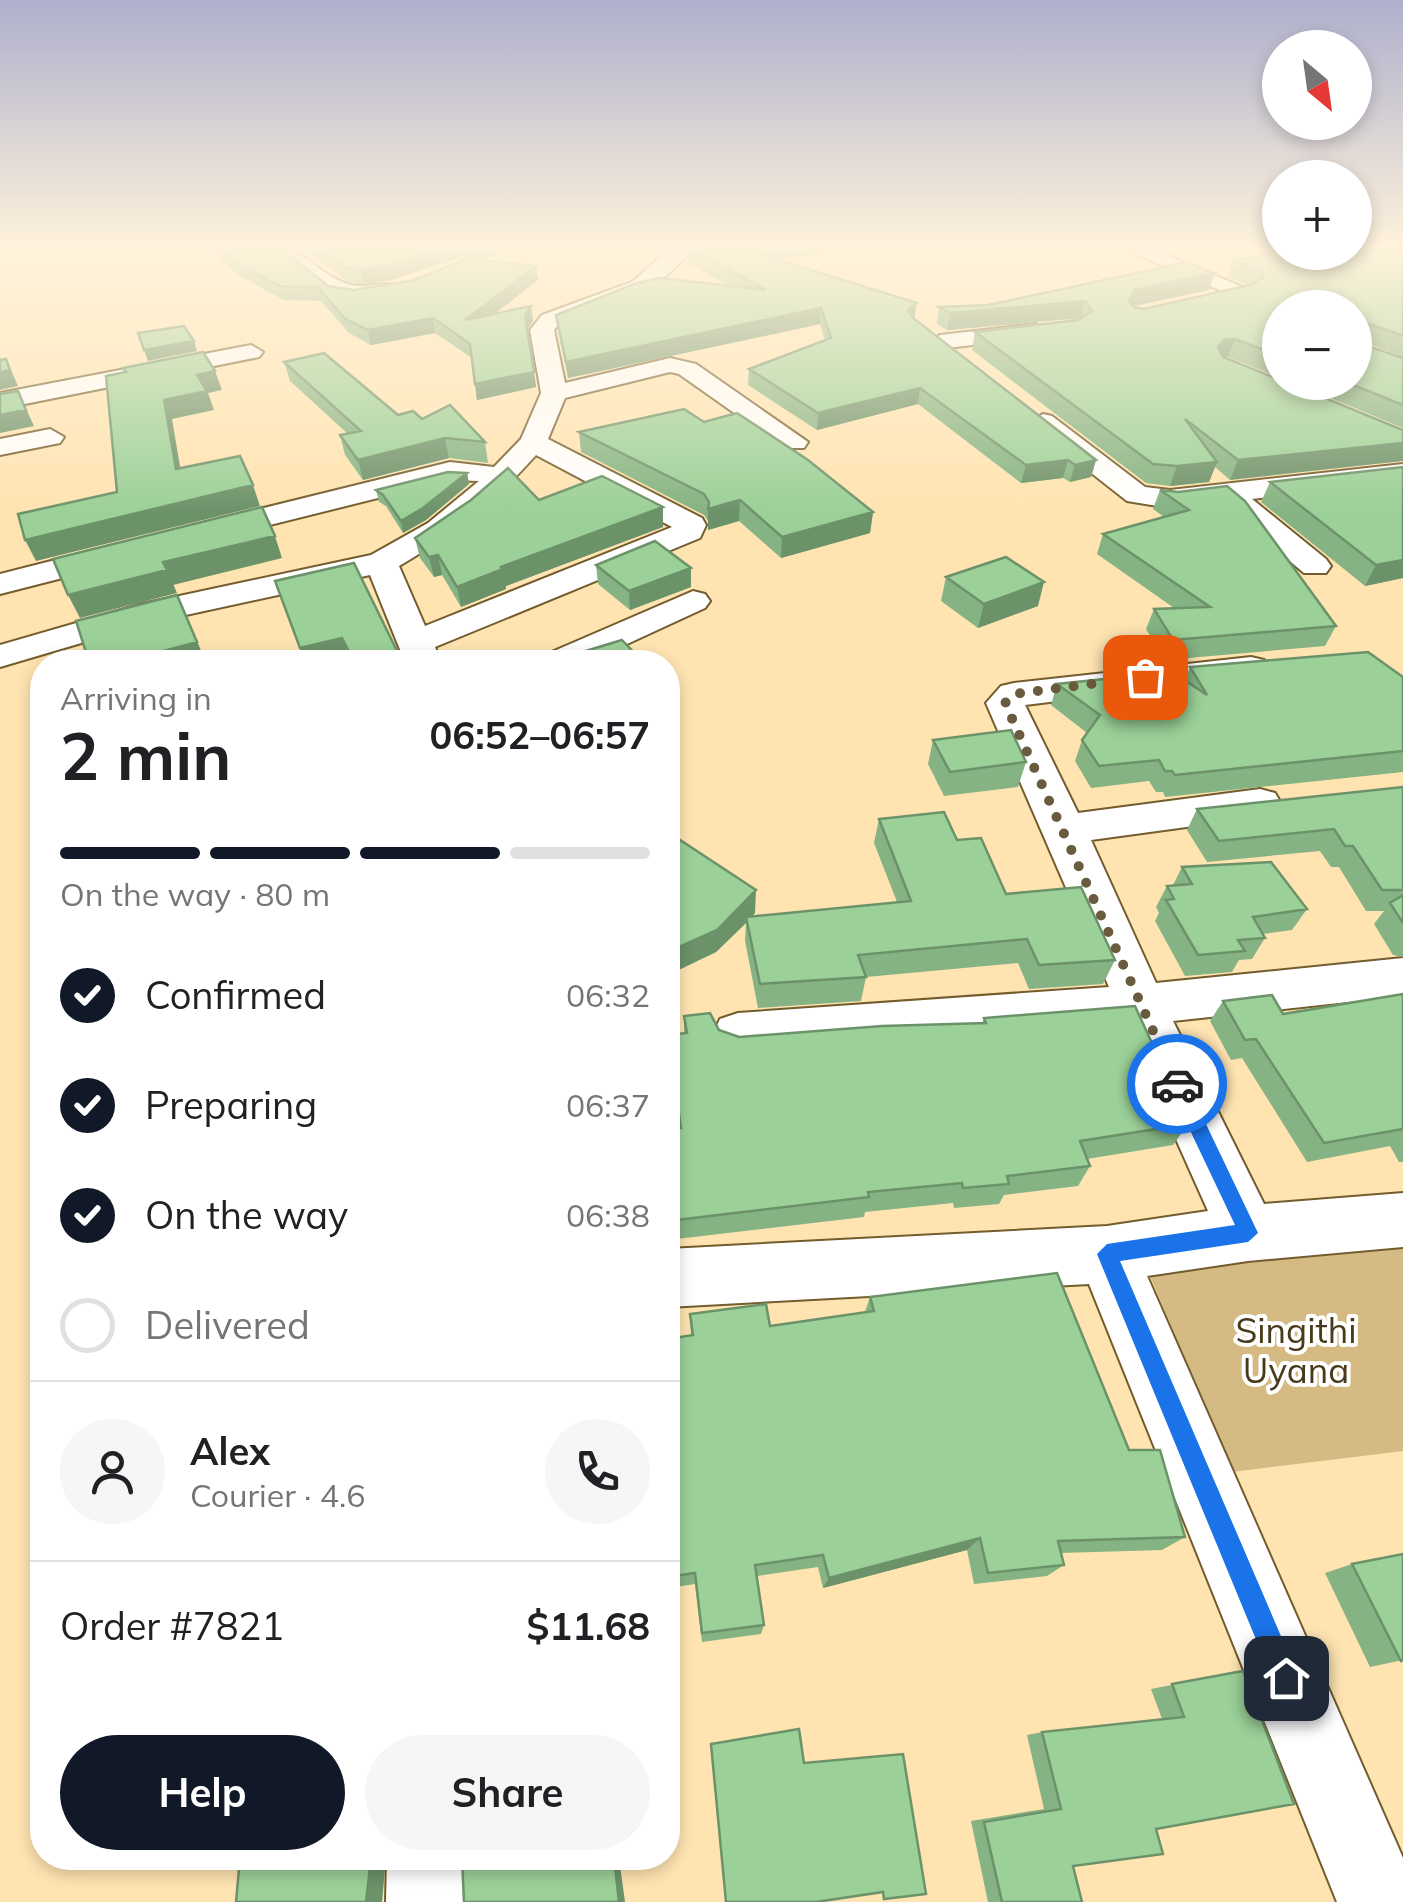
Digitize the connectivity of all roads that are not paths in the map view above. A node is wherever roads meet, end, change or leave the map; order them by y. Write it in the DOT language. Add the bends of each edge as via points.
graph roads {
  1 [pos="543,338"];
  2 [pos="935,338"];
  3 [pos="251,352"];
  4 [pos="970,366"];
  5 [pos="554,394"];
  6 [pos="0,401"];
  7 [pos="1016,401"];
  8 [pos="50,437"];
  9 [pos="533,442"];
  10 [pos="794,442"];
  11 [pos="0,448"];
  12 [pos="1400,475"];
  13 [pos="500,478"];
  14 [pos="1224,491"];
  15 [pos="381,563"];
  16 [pos="1315,566"];
  17 [pos="0,584"];
  18 [pos="693,601"];
  19 [pos="419,650"];
  20 [pos="424,650"];
  21 [pos="586,650"];
  22 [pos="0,656"];
  23 [pos="1281,665"];
  24 [pos="1300,799"];
  25 [pos="1065,829"];
  26 [pos="1403,977"];
  27 [pos="1144,1004"];
  28 [pos="738,1034"];
  29 [pos="1403,1220"];
  30 [pos="1248,1233"];
  31 [pos="1107,1254"];
  32 [pos="680,1277"];
  33 [pos="429,1870"];
  34 [pos="428,1902"];
  35 [pos="1379,1902"];
  1 -- 5 [label="street"];
  2 -- 4 [label="street"];
  3 -- 6 [label="street"];
  5 -- 9 [label="street"];
  5 -- 10 [label="street" via="670,365 687,369"];
  7 -- 14 [label="street" via="1137,495 1170,499"];
  8 -- 11 [label="street"];
  9 -- 13 [label="street"];
  9 -- 20 [label="street" via="691,525 689,531"];
  12 -- 14 [label="street"];
  13 -- 15 [label="street" via="439,530"];
  13 -- 17 [label="street" via="450,471"];
  14 -- 16 [label="street"];
  15 -- 19 [label="street"];
  15 -- 22 [label="street" via="142,614"];
  18 -- 21 [label="street"];
  23 -- 25 [label="street" via="1014,694 1005,703"];
  24 -- 25 [label="street"];
  25 -- 27 [label="street"];
  26 -- 27 [label="street"];
  27 -- 28 [label="street"];
  27 -- 30 [label="street"];
  29 -- 30 [label="street"];
  30 -- 31 [label="street"];
  31 -- 32 [label="street"];
  31 -- 35 [label="street"];
  33 -- 34 [label="street"];
}
